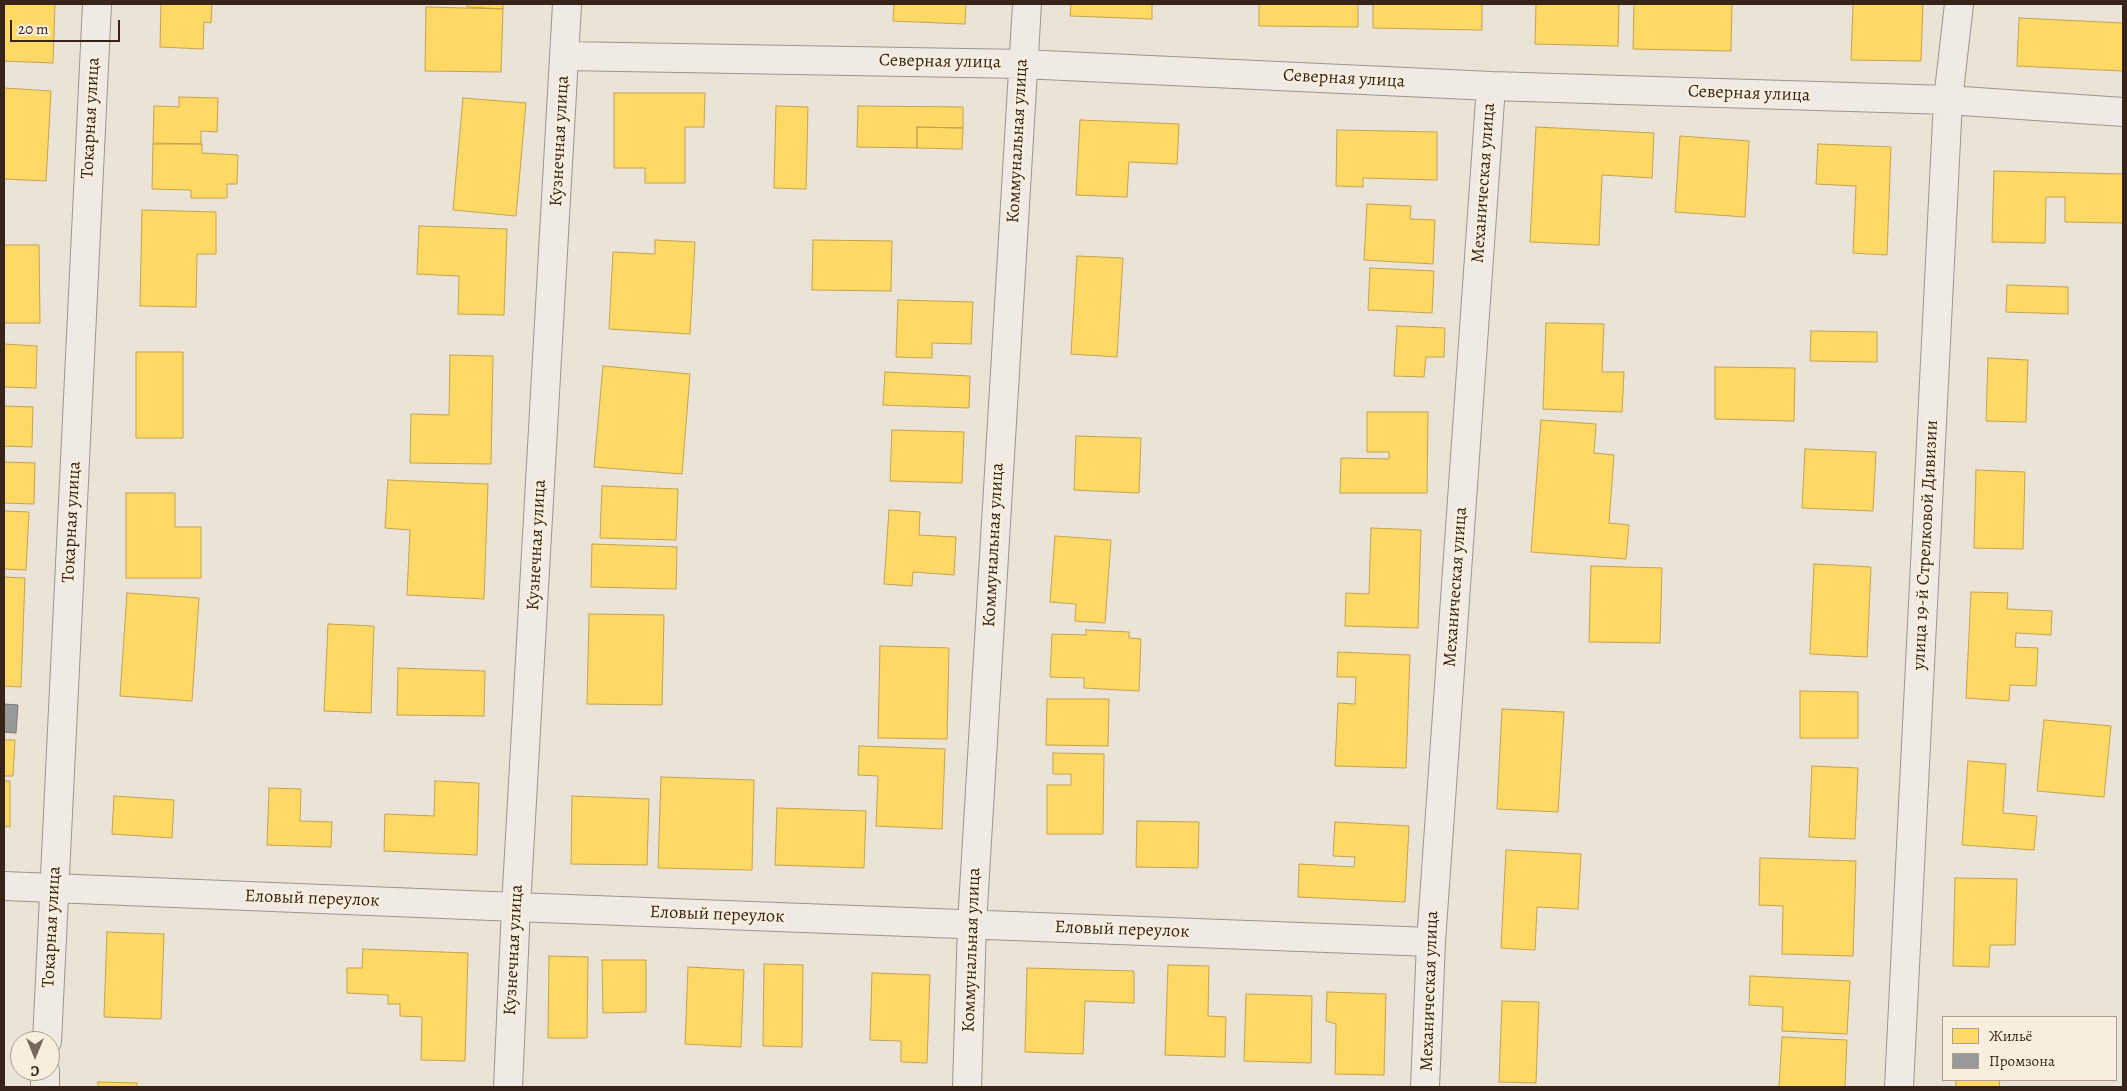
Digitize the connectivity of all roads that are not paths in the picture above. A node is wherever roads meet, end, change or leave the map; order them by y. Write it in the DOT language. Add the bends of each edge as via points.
graph roads {
  1 [pos="97,4"];
  2 [pos="567,4"];
  3 [pos="1027,4"];
  4 [pos="1959,4"];
  5 [pos="565,56"];
  6 [pos="1022,64"];
  7 [pos="1491,86"];
  8 [pos="1948,100"];
  9 [pos="2123,112"];
  10 [pos="4,886"];
  11 [pos="54,887"];
  12 [pos="516,908"];
  13 [pos="972,924"];
  14 [pos="1430,942"];
  15 [pos="47,1031"];
  16 [pos="508,1087"];
  17 [pos="967,1087"];
  18 [pos="1425,1087"];
  19 [pos="1900,1087"];
  1 -- 11 [label="street, Токарная улица"];
  2 -- 5 [label="street, Кузнечная улица"];
  3 -- 6 [label="street, Коммунальная улица"];
  4 -- 8 [label="street, улица 19-й Стрелковой Дивизии"];
  5 -- 6 [label="street, Северная улица"];
  5 -- 12 [label="street, Кузнечная улица"];
  6 -- 7 [label="street, Северная улица"];
  6 -- 13 [label="street, Коммунальная улица"];
  7 -- 8 [label="street, Северная улица"];
  7 -- 14 [label="street, Механическая улица"];
  8 -- 9 [label="street, Северная улица"];
  8 -- 19 [label="street, улица 19-й Стрелковой Дивизии"];
  10 -- 11 [label="street, Еловый переулок"];
  11 -- 12 [label="street, Еловый переулок"];
  11 -- 15 [label="street, Токарная улица"];
  12 -- 13 [label="street, Еловый переулок"];
  12 -- 16 [label="street, Кузнечная улица"];
  13 -- 14 [label="street, Еловый переулок"];
  13 -- 17 [label="street, Коммунальная улица"];
  14 -- 18 [label="street, Механическая улица"];
}
